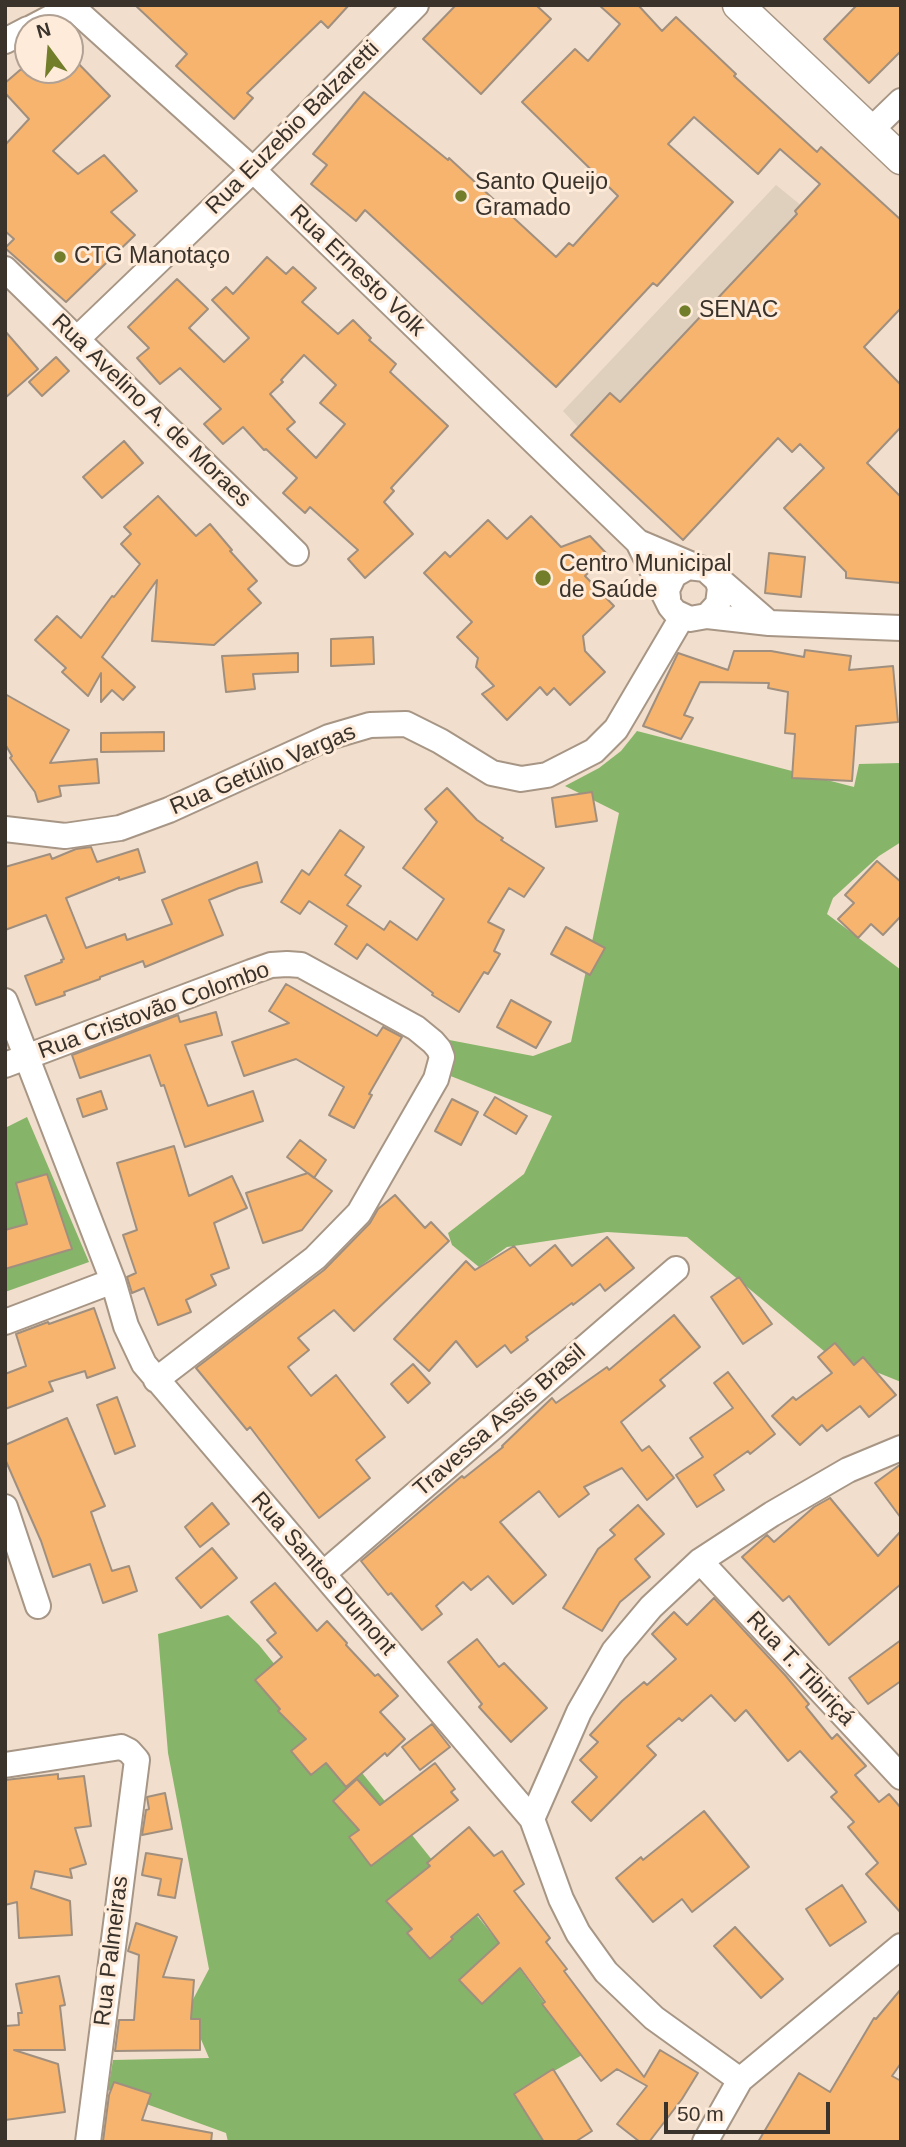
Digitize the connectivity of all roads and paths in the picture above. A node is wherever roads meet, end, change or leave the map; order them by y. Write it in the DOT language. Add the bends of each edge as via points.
graph roads {
  1 [pos="416,5"];
  2 [pos="738,5"];
  3 [pos="70,6"];
  4 [pos="901,101"];
  5 [pos="871,130"];
  6 [pos="901,159"];
  7 [pos="253,170"];
  8 [pos="5,269"];
  9 [pos="78,338"];
  10 [pos="638,542"];
  11 [pos="296,553"];
  12 [pos="704,570"];
  13 [pos="685,610"];
  14 [pos="769,624"];
  15 [pos="901,628"];
  16 [pos="5,829"];
  17 [pos="5,1001"];
  18 [pos="16,1061"];
  19 [pos="676,1269"];
  20 [pos="113,1281"];
  21 [pos="5,1322"];
  22 [pos="156,1380"];
  23 [pos="901,1448"];
  24 [pos="5,1507"];
  25 [pos="699,1561"];
  26 [pos="324,1573"];
  27 [pos="38,1606"];
  28 [pos="5,1765"];
  29 [pos="901,1777"];
  30 [pos="532,1819"];
  31 [pos="901,1947"];
  32 [pos="740,2080"];
  33 [pos="88,2142"];
  34 [pos="705,2142"];
  1 -- 7 [label="street, Rua Euzebio Balzaretti"];
  2 -- 5 [label="main road"];
  3 -- 7 [label="street, Rua Ernesto Volk"];
  4 -- 5 [label="street"];
  5 -- 6 [label="main road"];
  7 -- 9 [label="street, Rua Euzebio Balzaretti"];
  7 -- 10 [label="street, Rua Ernesto Volk"];
  8 -- 9 [label="street, Rua Avelino A. de Moraes"];
  9 -- 11 [label="street, Rua Avelino A. de Moraes"];
  10 -- 12 [label="street, Rua Ernesto Volk"];
  10 -- 13 [label="street, Rua Ernesto Volk"];
  12 -- 13 [label="street, Rua Getúlio Vargas" via="688,567 674,575 667,590"];
  12 -- 13 [label="street, Rua Getúlio Vargas" via="720,588 713,611"];
  12 -- 14 [label="street, Rua Ernesto Volk"];
  13 -- 14 [label="street"];
  13 -- 16 [label="street, Rua Getúlio Vargas" via="616,729 594,751 547,775 522,779 492,774 406,724 370,725 329,737 120,828 65,836"];
  14 -- 15 [label="street"];
  17 -- 18 [label="street, Rua Santos Dumont"];
  18 -- 20 [label="street, Rua Santos Dumont"];
  18 -- 22 [label="street, Rua Cristovão Colombo" via="251,972 287,964 301,965 416,1028 439,1049 442,1057 432,1087 359,1213 314,1258"];
  19 -- 26 [label="street, Travessa Assis Brasil"];
  20 -- 21 [label="street"];
  20 -- 22 [label="street, Rua Santos Dumont" via="136,1350"];
  22 -- 26 [label="street, Rua Santos Dumont"];
  23 -- 25 [label="street" via="818,1485"];
  24 -- 27 [label="street"];
  25 -- 29 [label="street, Rua T. Tibiriçá"];
  25 -- 30 [label="street" via="614,1651 579,1712"];
  26 -- 30 [label="street, Rua Santos Dumont"];
  28 -- 33 [label="street, Rua Palmeiras" via="121,1747 137,1760"];
  30 -- 32 [label="street, Rua Santos Dumont" via="561,1899 606,1972 654,2018"];
  31 -- 32 [label="street"];
  32 -- 34 [label="street"];
}
